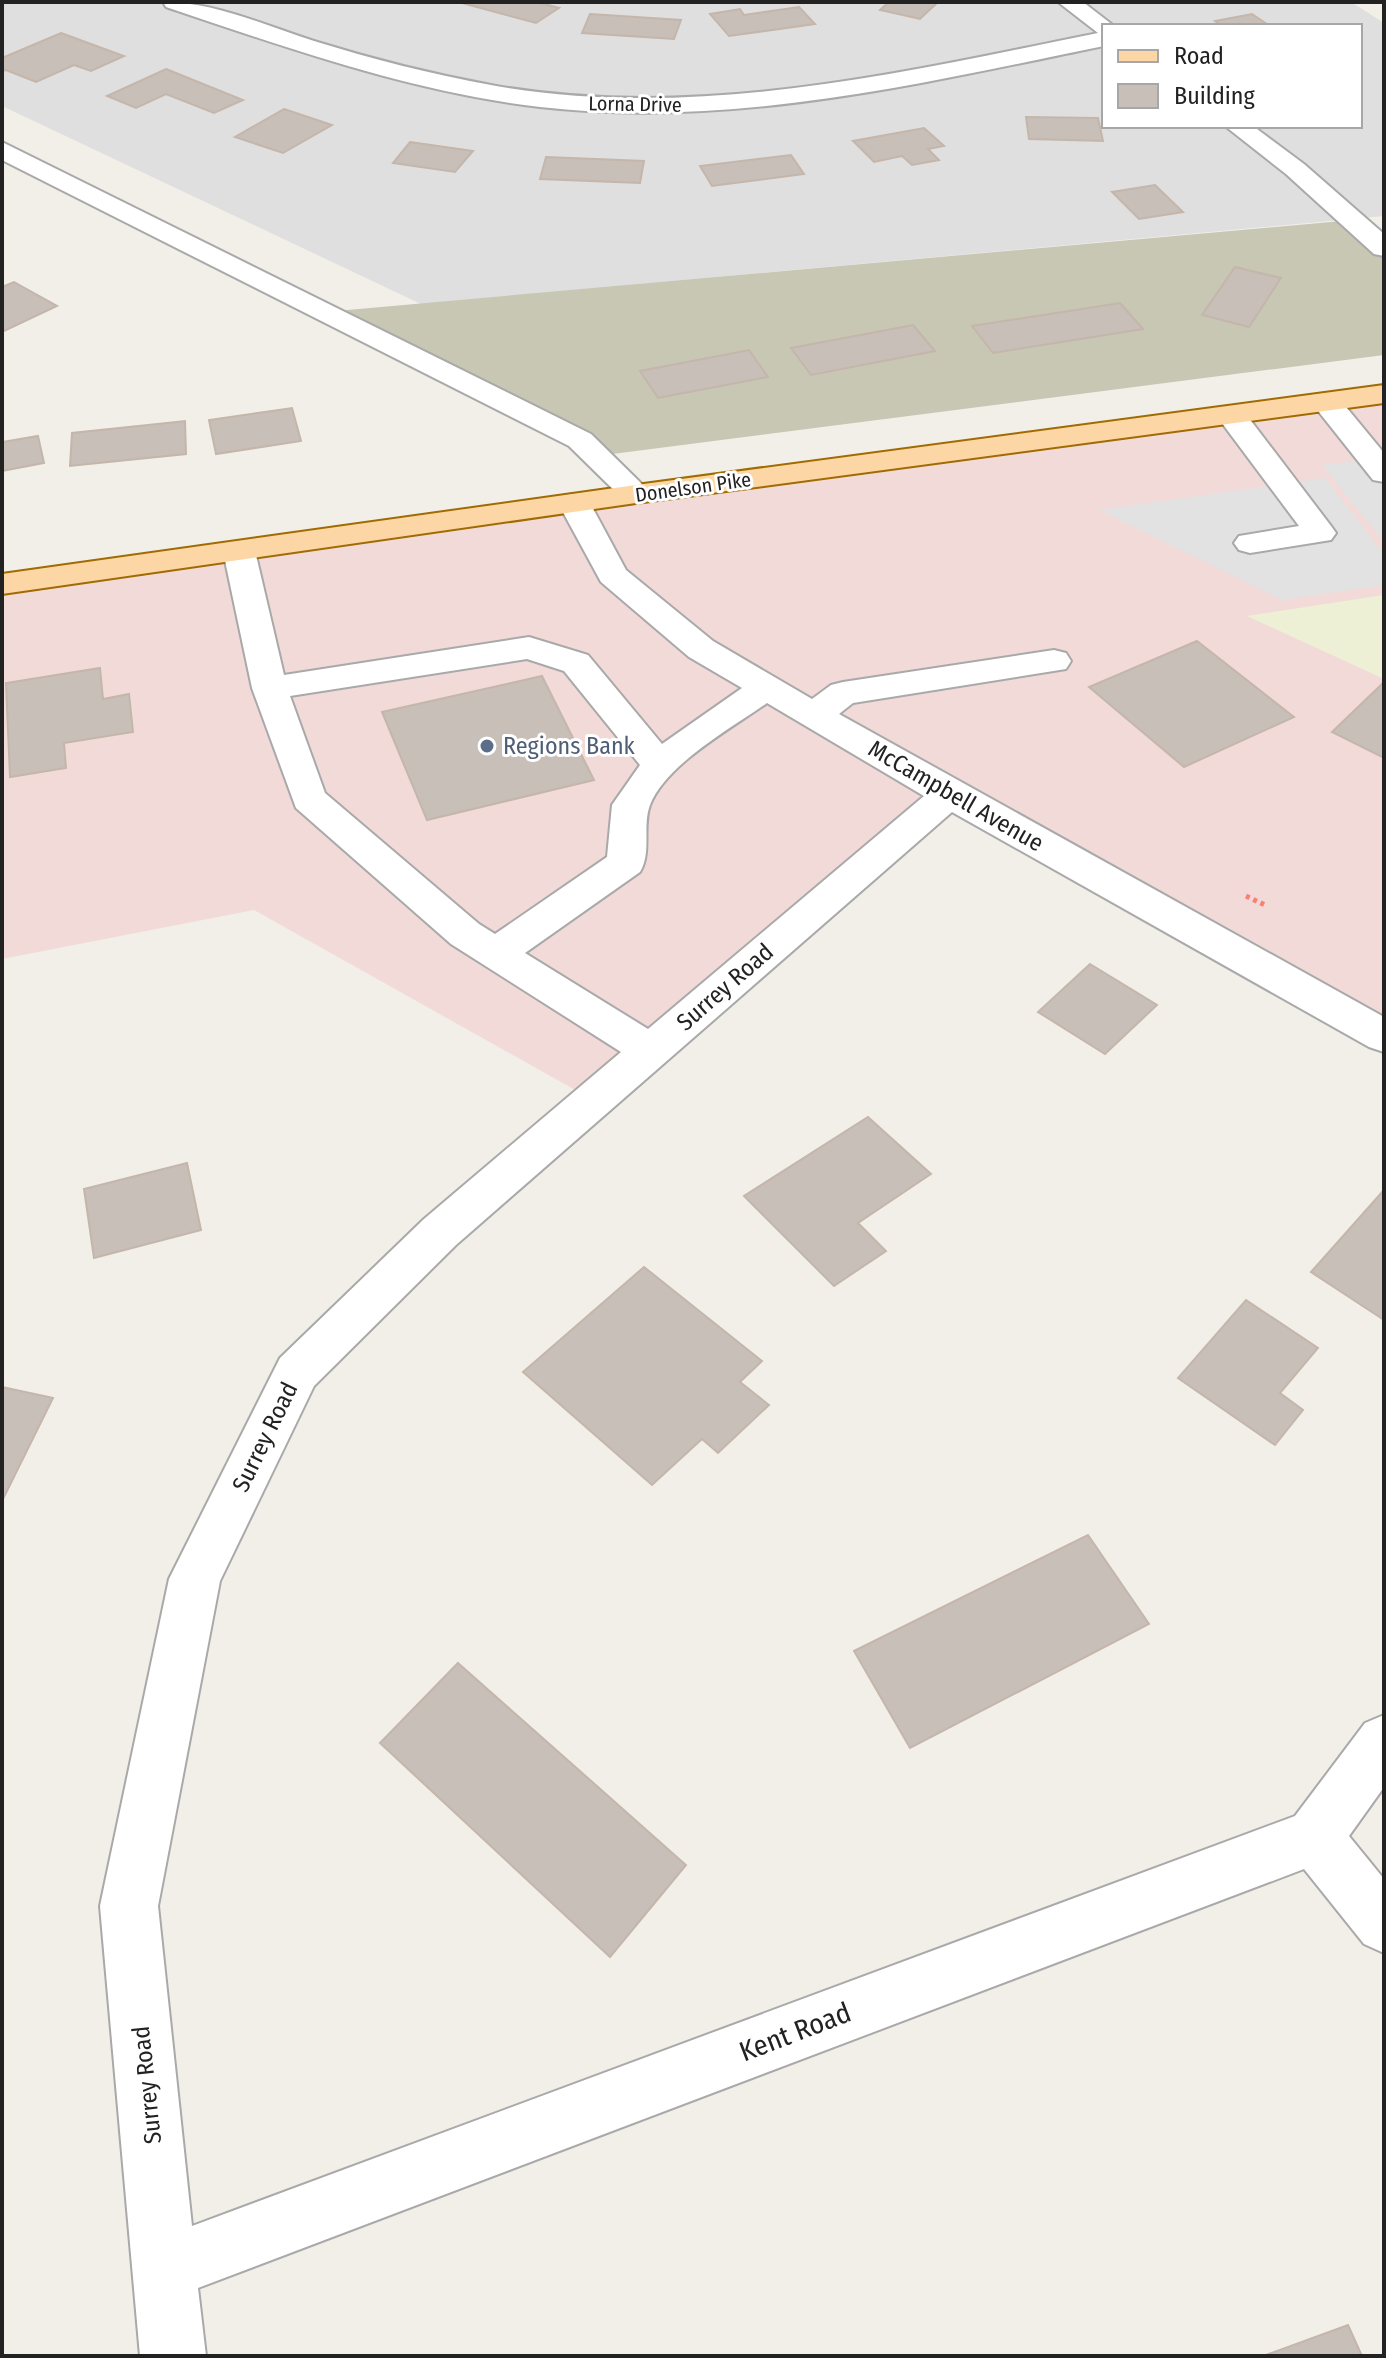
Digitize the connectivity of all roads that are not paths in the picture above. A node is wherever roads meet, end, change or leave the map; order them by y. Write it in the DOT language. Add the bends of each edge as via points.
graph roads {
  1 [pos="174,2"];
  2 [pos="1069,2"];
  3 [pos="1102,27"];
  4 [pos="1102,39"];
  5 [pos="1240,128"];
  6 [pos="2,150"];
  7 [pos="1384,248"];
  8 [pos="1384,394"];
  9 [pos="1326,402"];
  10 [pos="1231,415"];
  11 [pos="1384,473"];
  12 [pos="636,494"];
  13 [pos="574,503"];
  14 [pos="1250,543"];
  15 [pos="239,551"];
  16 [pos="2,584"];
  17 [pos="1054,661"];
  18 [pos="766,687"];
  19 [pos="270,688"];
  20 [pos="814,715"];
  21 [pos="659,764"];
  22 [pos="949,794"];
  23 [pos="496,953"];
  24 [pos="1384,1036"];
  25 [pos="651,1051"];
  26 [pos="1384,1742"];
  27 [pos="1314,1837"];
  28 [pos="1384,1924"];
  29 [pos="166,2268"];
  30 [pos="173,2356"];
  1 -- 4 [label="street, Lorna Drive" via="433,81 597,105 740,103 801,96"];
  2 -- 3 [label="street"];
  5 -- 7 [label="street"];
  6 -- 12 [label="street" via="580,440"];
  8 -- 9 [label="main road, Donelson Pike"];
  9 -- 10 [label="main road, Donelson Pike"];
  9 -- 11 [label="street"];
  10 -- 12 [label="main road, Donelson Pike"];
  10 -- 14 [label="street" via="1320,533"];
  12 -- 13 [label="main road, Donelson Pike"];
  13 -- 15 [label="main road, Donelson Pike"];
  13 -- 18 [label="street, McCampbell Avenue" via="613,575 701,649"];
  15 -- 16 [label="main road, Donelson Pike"];
  15 -- 19 [label="street"];
  17 -- 20 [label="street" via="843,693"];
  18 -- 20 [label="street, McCampbell Avenue"];
  18 -- 21 [label="street"];
  19 -- 21 [label="street" via="529,648 576,663"];
  19 -- 23 [label="street" via="309,799 465,934"];
  20 -- 22 [label="street, McCampbell Avenue"];
  21 -- 23 [label="street" via="631,805 626,863"];
  22 -- 24 [label="street, McCampbell Avenue"];
  22 -- 25 [label="street, Surrey Road"];
  23 -- 25 [label="street"];
  25 -- 29 [label="street, Surrey Road" via="440,1232 297,1372 195,1579 129,1906"];
  26 -- 27 [label="street"];
  27 -- 28 [label="street"];
  27 -- 29 [label="street, Kent Road"];
  29 -- 30 [label="street, Surrey Road"];
}
